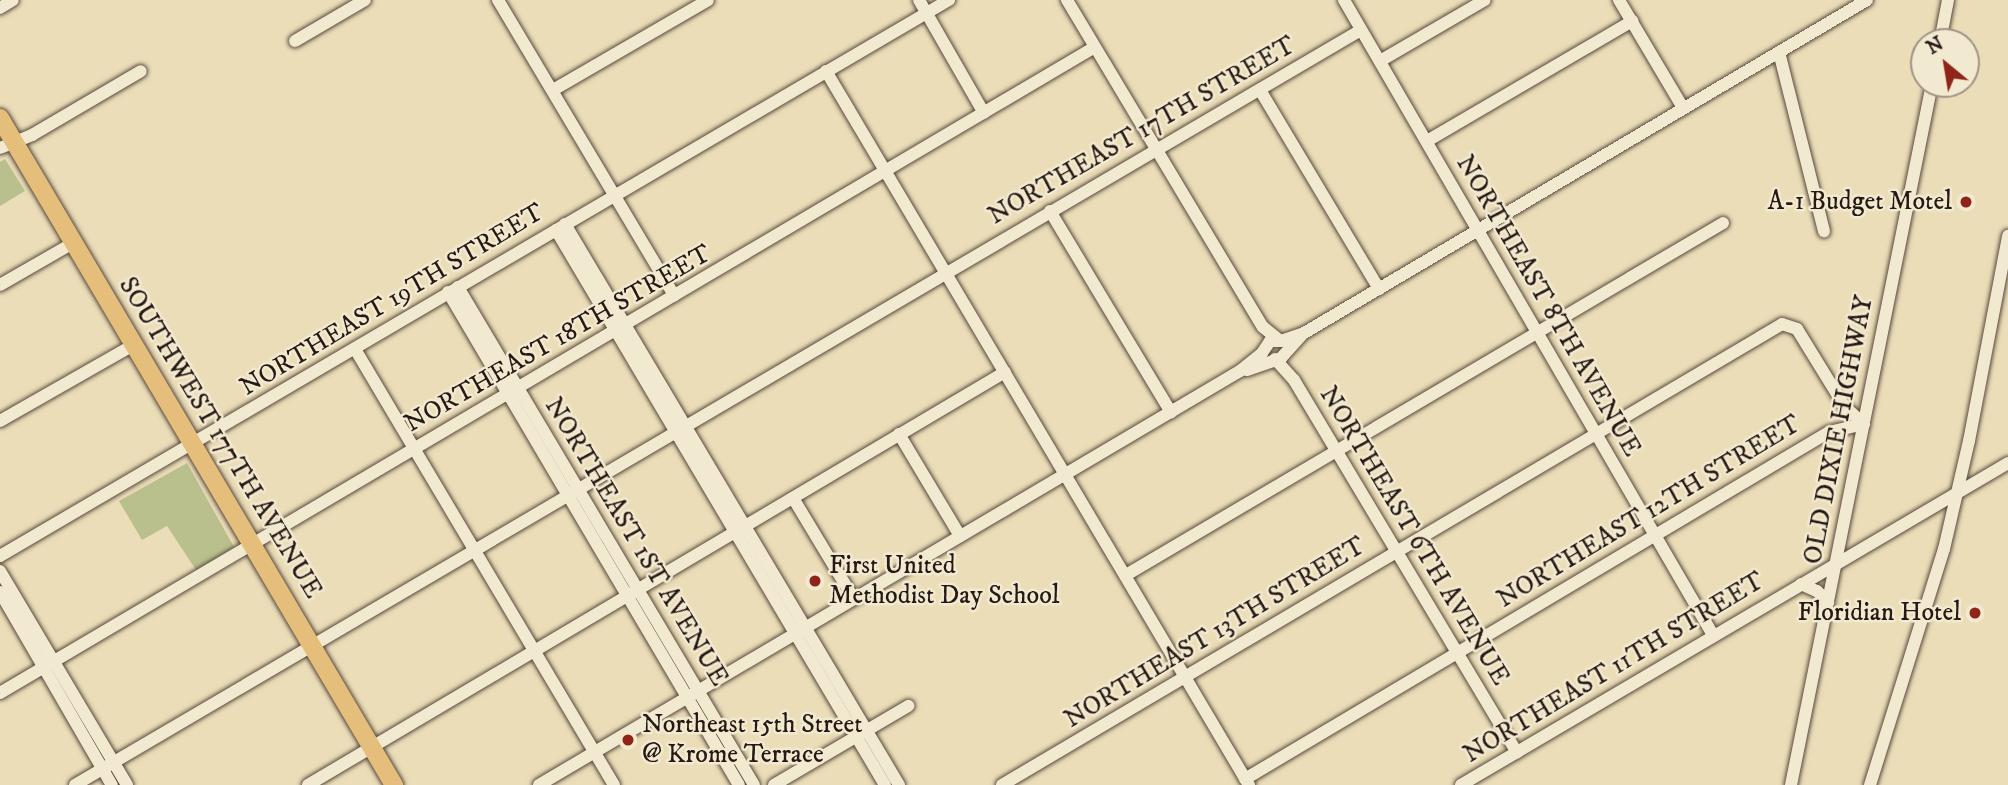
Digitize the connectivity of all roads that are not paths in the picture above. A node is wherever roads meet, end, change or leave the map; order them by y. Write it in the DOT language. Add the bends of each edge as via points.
graph roads {
  1 [pos="13,0"];
  2 [pos="365,0"];
  3 [pos="498,0"];
  4 [pos="708,0"];
  5 [pos="919,0"];
  6 [pos="949,0"];
  7 [pos="1067,0"];
  8 [pos="1344,0"];
  9 [pos="1485,0"];
  10 [pos="1619,0"];
  11 [pos="1867,0"];
  12 [pos="1948,0"];
  13 [pos="0,8"];
  14 [pos="927,13"];
  15 [pos="1632,21"];
  16 [pos="1943,28"];
  17 [pos="1361,30"];
  18 [pos="295,41"];
  19 [pos="1095,47"];
  20 [pos="1779,52"];
  21 [pos="1380,61"];
  22 [pos="141,71"];
  23 [pos="826,71"];
  24 [pos="553,90"];
  25 [pos="1260,90"];
  26 [pos="1929,98"];
  27 [pos="1683,108"];
  28 [pos="984,113"];
  29 [pos="0,118"];
  30 [pos="1427,141"];
  31 [pos="7,145"];
  32 [pos="1156,150"];
  33 [pos="885,171"];
  34 [pos="614,195"];
  35 [pos="1051,211"];
  36 [pos="1723,223"];
  37 [pos="560,227"];
  38 [pos="1477,231"];
  39 [pos="1824,231"];
  40 [pos="2008,236"];
  41 [pos="73,243"];
  42 [pos="2005,267"];
  43 [pos="945,272"];
  44 [pos="0,285"];
  45 [pos="1379,289"];
  46 [pos="453,290"];
  47 [pos="674,295"];
  48 [pos="620,327"];
  49 [pos="1536,334"];
  50 [pos="133,345"];
  51 [pos="355,349"];
  52 [pos="1276,350"];
  53 [pos="1005,372"];
  54 [pos="513,391"];
  55 [pos="1171,412"];
  56 [pos="0,421"];
  57 [pos="1864,424"];
  58 [pos="681,429"];
  59 [pos="899,434"];
  60 [pos="1595,435"];
  61 [pos="193,445"];
  62 [pos="415,449"];
  63 [pos="1337,451"];
  64 [pos="2008,463"];
  65 [pos="1066,474"];
  66 [pos="573,492"];
  67 [pos="1958,492"];
  68 [pos="793,498"];
  69 [pos="741,529"];
  70 [pos="1655,535"];
  71 [pos="960,536"];
  72 [pos="254,546"];
  73 [pos="475,551"];
  74 [pos="1397,552"];
  75 [pos="0,556"];
  76 [pos="1835,564"];
  77 [pos="0,571"];
  78 [pos="1126,575"];
  79 [pos="1801,584"];
  80 [pos="0,592"];
  81 [pos="633,593"];
  82 [pos="854,599"];
  83 [pos="1828,602"];
  84 [pos="801,631"];
  85 [pos="1713,635"];
  86 [pos="313,647"];
  87 [pos="534,651"];
  88 [pos="1458,652"];
  89 [pos="49,664"];
  90 [pos="1186,676"];
  91 [pos="0,693"];
  92 [pos="693,694"];
  93 [pos="908,706"];
  94 [pos="861,733"];
  95 [pos="373,748"];
  96 [pos="595,752"];
  97 [pos="1517,752"];
  98 [pos="108,765"];
  99 [pos="1247,782"];
  100 [pos="1465,784"];
  101 [pos="75,785"];
  102 [pos="112,785"];
  103 [pos="127,785"];
  104 [pos="308,785"];
  105 [pos="394,785"];
  106 [pos="539,785"];
  107 [pos="614,785"];
  108 [pos="739,785"];
  109 [pos="754,785"];
  110 [pos="774,785"];
  111 [pos="885,785"];
  112 [pos="899,785"];
  113 [pos="1002,785"];
  114 [pos="1791,785"];
  115 [pos="1870,785"];
  1 -- 13 [label="street"];
  2 -- 18 [label="street"];
  3 -- 24 [label="street"];
  4 -- 24 [label="street"];
  5 -- 14 [label="street"];
  6 -- 14 [label="street, NORTHEAST 19TH STREET"];
  7 -- 19 [label="street"];
  8 -- 17 [label="street, NORTHEAST 8TH AVENUE"];
  9 -- 21 [label="street"];
  10 -- 15 [label="street"];
  11 -- 20 [label="street"];
  12 -- 16 [label="street"];
  14 -- 23 [label="street, NORTHEAST 19TH STREET"];
  14 -- 28 [label="street"];
  15 -- 27 [label="street"];
  15 -- 30 [label="street"];
  17 -- 21 [label="street, NORTHEAST 8TH AVENUE"];
  17 -- 25 [label="street, NORTHEAST 17TH STREET"];
  19 -- 28 [label="street, NORTHEAST 18TH STREET"];
  19 -- 32 [label="street"];
  20 -- 27 [label="street"];
  20 -- 39 [label="street"];
  21 -- 30 [label="street, NORTHEAST 8TH AVENUE"];
  22 -- 31 [label="street"];
  23 -- 33 [label="street"];
  23 -- 34 [label="street, NORTHEAST 19TH STREET"];
  24 -- 34 [label="street"];
  25 -- 32 [label="street, NORTHEAST 17TH STREET"];
  25 -- 45 [label="street"];
  26 -- 57 [label="street, OLD DIXIE HIGHWAY"];
  27 -- 38 [label="street"];
  28 -- 33 [label="street, NORTHEAST 18TH STREET"];
  29 -- 31 [label="highway, SOUTHWEST 177TH AVENUE"];
  30 -- 38 [label="street, NORTHEAST 8TH AVENUE"];
  31 -- 41 [label="highway, SOUTHWEST 177TH AVENUE"];
  32 -- 35 [label="street, NORTHEAST 17TH STREET"];
  32 -- 52 [label="street"];
  33 -- 43 [label="street"];
  33 -- 47 [label="street, NORTHEAST 18TH STREET"];
  34 -- 37 [label="street, NORTHEAST 19TH STREET"];
  34 -- 47 [label="street"];
  35 -- 43 [label="street, NORTHEAST 17TH STREET"];
  35 -- 55 [label="street"];
  36 -- 49 [label="street"];
  37 -- 46 [label="street, NORTHEAST 19TH STREET"];
  37 -- 48 [label="street"];
  38 -- 45 [label="street"];
  38 -- 49 [label="street, NORTHEAST 8TH AVENUE"];
  40 -- 42 [label="street"];
  41 -- 44 [label="street"];
  41 -- 50 [label="highway, SOUTHWEST 177TH AVENUE"];
  42 -- 67 [label="street"];
  43 -- 53 [label="street"];
  43 -- 58 [label="street, NORTHEAST 17TH STREET"];
  45 -- 52 [label="street"];
  46 -- 51 [label="street, NORTHEAST 19TH STREET"];
  46 -- 54 [label="street, NORTHEAST 1ST AVENUE"];
  47 -- 48 [label="street, NORTHEAST 18TH STREET"];
  48 -- 54 [label="street, NORTHEAST 18TH STREET"];
  48 -- 58 [label="street"];
  49 -- 60 [label="street, NORTHEAST 8TH AVENUE"];
  49 -- 63 [label="street"];
  50 -- 56 [label="street"];
  50 -- 61 [label="highway, SOUTHWEST 177TH AVENUE"];
  51 -- 61 [label="street, NORTHEAST 19TH STREET"];
  51 -- 62 [label="street"];
  52 -- 55 [label="street"];
  52 -- 63 [label="street, NORTHEAST 6TH AVENUE"];
  53 -- 59 [label="street"];
  53 -- 65 [label="street"];
  54 -- 62 [label="street, NORTHEAST 18TH STREET"];
  54 -- 66 [label="street, NORTHEAST 1ST AVENUE"];
  55 -- 65 [label="street"];
  57 -- 60 [label="street, NORTHEAST 13TH STREET" via="1845,407 1801,335 1786,323"];
  57 -- 70 [label="street, NORTHEAST 12TH STREET" via="1829,432"];
  57 -- 76 [label="street, OLD DIXIE HIGHWAY"];
  58 -- 66 [label="street"];
  58 -- 69 [label="street"];
  59 -- 68 [label="street"];
  59 -- 71 [label="street"];
  60 -- 70 [label="street, NORTHEAST 8TH AVENUE"];
  60 -- 74 [label="street, NORTHEAST 13TH STREET"];
  61 -- 72 [label="highway, SOUTHWEST 177TH AVENUE"];
  61 -- 75 [label="street, NORTHEAST 19TH STREET"];
  62 -- 72 [label="street, NORTHEAST 18TH STREET"];
  62 -- 73 [label="street"];
  63 -- 74 [label="street, NORTHEAST 6TH AVENUE"];
  63 -- 78 [label="street"];
  64 -- 67 [label="street, NORTHEAST 11TH STREET"];
  65 -- 71 [label="street"];
  65 -- 78 [label="street"];
  66 -- 73 [label="street"];
  66 -- 81 [label="street, NORTHEAST 1ST AVENUE"];
  67 -- 76 [label="street, NORTHEAST 11TH STREET"];
  67 -- 115 [label="street"];
  68 -- 69 [label="street"];
  68 -- 82 [label="street"];
  69 -- 81 [label="street"];
  69 -- 84 [label="street"];
  70 -- 85 [label="street, NORTHEAST 8TH AVENUE"];
  70 -- 88 [label="street, NORTHEAST 12TH STREET"];
  71 -- 82 [label="street"];
  72 -- 86 [label="highway, SOUTHWEST 177TH AVENUE"];
  72 -- 89 [label="street, NORTHEAST 18TH STREET"];
  73 -- 86 [label="street"];
  73 -- 87 [label="street"];
  74 -- 88 [label="street, NORTHEAST 6TH AVENUE"];
  74 -- 90 [label="street, NORTHEAST 13TH STREET"];
  76 -- 79 [label="street, NORTHEAST 11TH STREET"];
  76 -- 83 [label="street, OLD DIXIE HIGHWAY"];
  77 -- 89 [label="street"];
  78 -- 90 [label="street"];
  79 -- 83 [label="street"];
  79 -- 85 [label="street, NORTHEAST 11TH STREET"];
  80 -- 89 [label="street"];
  81 -- 87 [label="street"];
  81 -- 92 [label="street, NORTHEAST 1ST AVENUE"];
  82 -- 84 [label="street"];
  83 -- 114 [label="street, OLD DIXIE HIGHWAY"];
  84 -- 92 [label="street"];
  84 -- 94 [label="street"];
  85 -- 97 [label="street, NORTHEAST 11TH STREET"];
  86 -- 95 [label="highway, SOUTHWEST 177TH AVENUE"];
  86 -- 98 [label="street"];
  87 -- 95 [label="street"];
  87 -- 96 [label="street"];
  88 -- 97 [label="street, NORTHEAST 6TH AVENUE"];
  88 -- 99 [label="street, NORTHEAST 12TH STREET"];
  89 -- 91 [label="street, NORTHEAST 18TH STREET"];
  89 -- 98 [label="street"];
  90 -- 99 [label="street"];
  90 -- 113 [label="street, NORTHEAST 13TH STREET"];
  92 -- 96 [label="street"];
  92 -- 108 [label="street, NORTHEAST 1ST AVENUE"];
  92 -- 109 [label="street, NORTHEAST 1ST AVENUE"];
  93 -- 94 [label="street"];
  94 -- 110 [label="street"];
  94 -- 111 [label="street"];
  94 -- 112 [label="street"];
  95 -- 104 [label="street"];
  95 -- 105 [label="highway, SOUTHWEST 177TH AVENUE"];
  96 -- 106 [label="street"];
  96 -- 107 [label="street"];
  97 -- 100 [label="street, NORTHEAST 11TH STREET"];
  98 -- 101 [label="street"];
  98 -- 102 [label="street"];
  98 -- 103 [label="street"];
}
